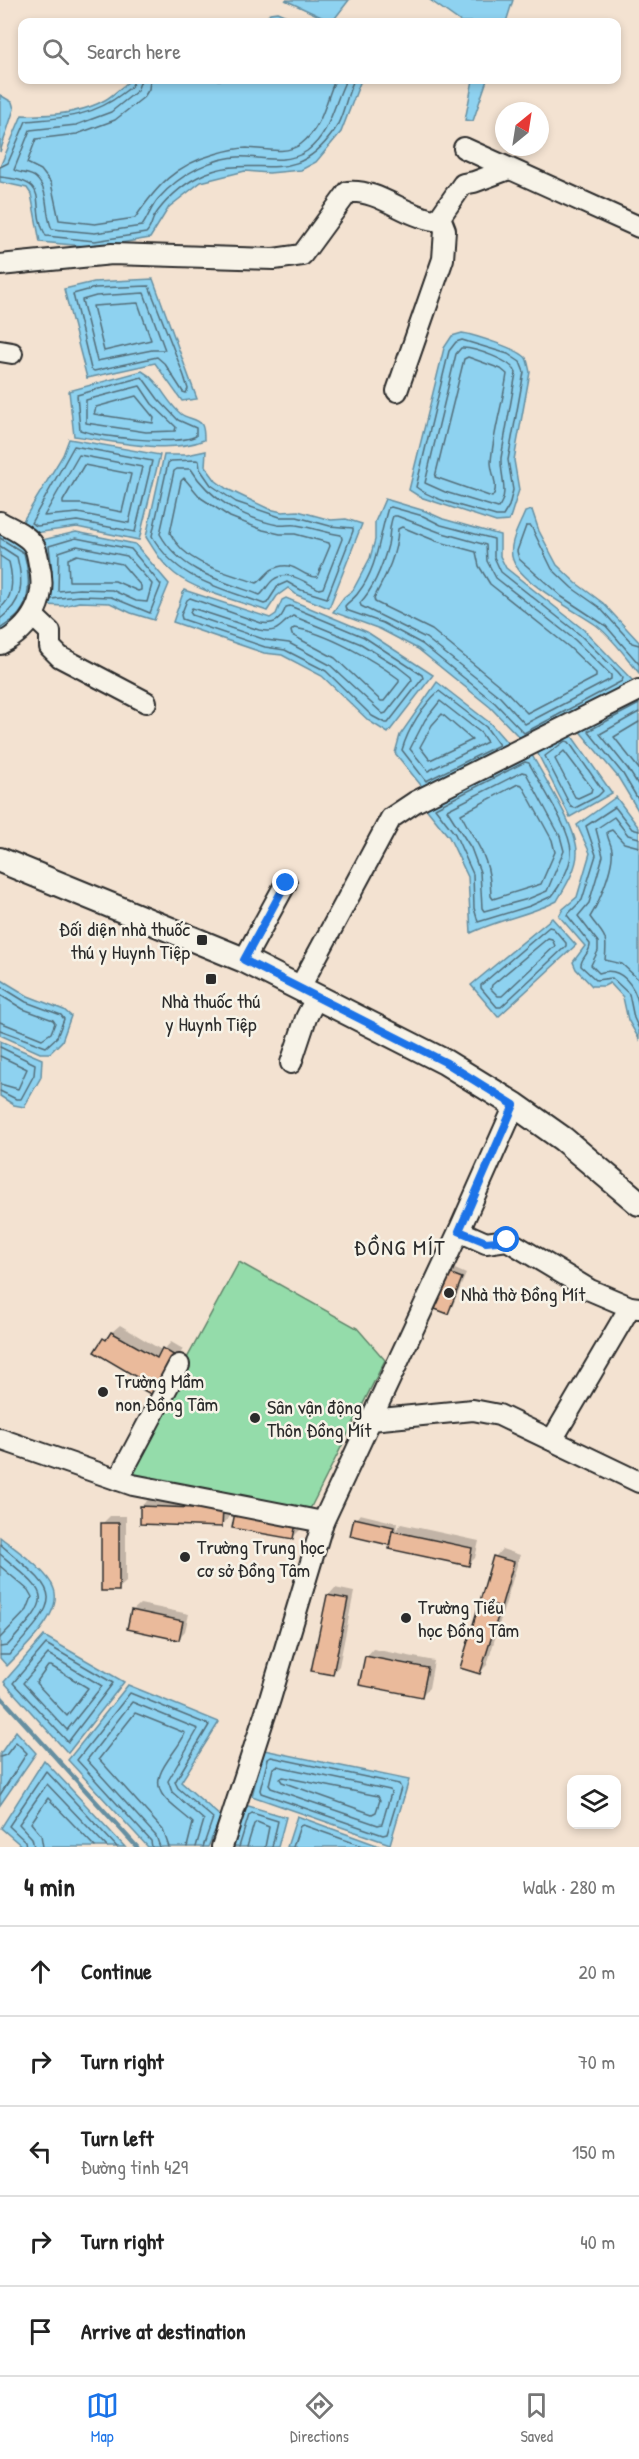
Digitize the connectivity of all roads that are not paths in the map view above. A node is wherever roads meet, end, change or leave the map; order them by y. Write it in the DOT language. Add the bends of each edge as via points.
graph roads {
  1 [pos="464,148"];
  2 [pos="509,169"];
  3 [pos="440,217"];
  4 [pos="639,227"];
  5 [pos="0,265"];
  6 [pos="397,391"];
  7 [pos="0,522"];
  8 [pos="33,616"];
  9 [pos="0,644"];
  10 [pos="639,690"];
  11 [pos="146,702"];
  12 [pos="0,860"];
  13 [pos="286,883"];
  14 [pos="244,960"];
  15 [pos="307,994"];
  16 [pos="291,1063"];
  17 [pos="514,1105"];
  18 [pos="639,1203"];
  19 [pos="459,1231"];
  20 [pos="634,1307"];
  21 [pos="179,1365"];
  22 [pos="371,1420"];
  23 [pos="0,1438"];
  24 [pos="552,1440"];
  25 [pos="118,1480"];
  26 [pos="639,1482"];
  27 [pos="323,1522"];
  28 [pos="222,1847"];
  1 -- 2 [label="street"];
  2 -- 3 [label="street" via="463,184"];
  2 -- 4 [label="street"];
  3 -- 5 [label="street" via="421,218 356,191 348,192 302,255 274,259 112,254"];
  3 -- 6 [label="street" via="445,230 443,259"];
  7 -- 8 [label="street" via="34,546 43,581"];
  8 -- 9 [label="street" via="16,636"];
  8 -- 11 [label="street" via="50,632 50,647 60,657"];
  10 -- 15 [label="street" via="391,818"];
  12 -- 14 [label="main road"];
  13 -- 14 [label="street"];
  14 -- 15 [label="main road"];
  15 -- 16 [label="street" via="306,1018"];
  15 -- 17 [label="main road" via="445,1062"];
  17 -- 18 [label="main road" via="563,1139"];
  17 -- 19 [label="street"];
  19 -- 20 [label="street" via="486,1242 507,1240 590,1290"];
  19 -- 22 [label="street"];
  20 -- 24 [label="street"];
  21 -- 25 [label="street"];
  22 -- 24 [label="street" via="473,1410 499,1415"];
  22 -- 27 [label="street"];
  23 -- 25 [label="street"];
  24 -- 26 [label="street"];
  25 -- 27 [label="street"];
  27 -- 28 [label="street"];
}
